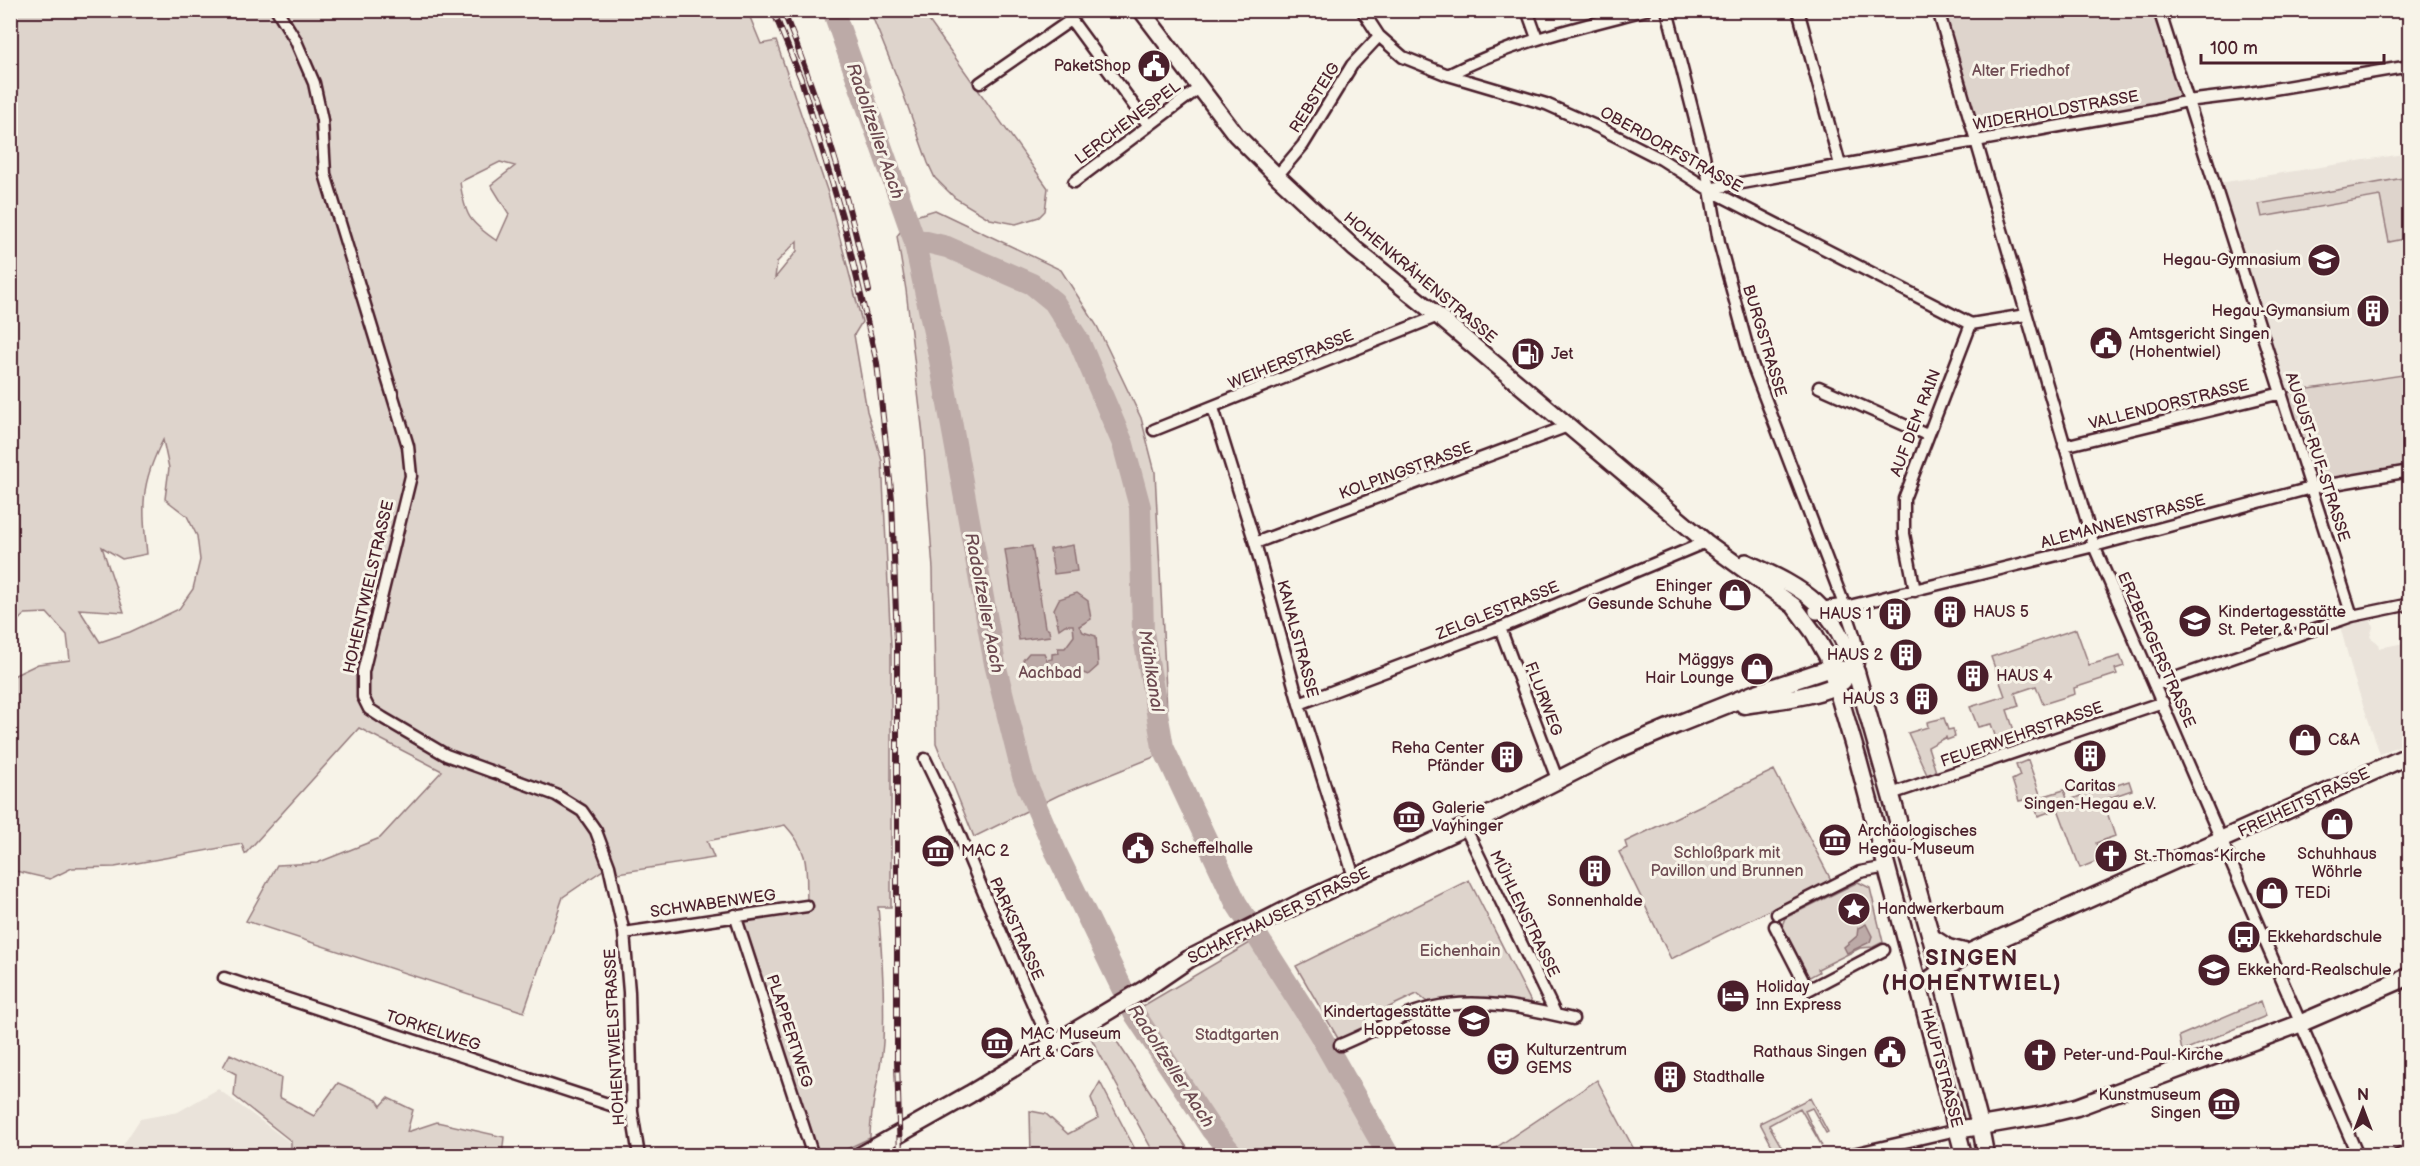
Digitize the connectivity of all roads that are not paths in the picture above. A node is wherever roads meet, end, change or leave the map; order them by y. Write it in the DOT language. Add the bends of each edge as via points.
graph roads {
  1 [pos="278,10"];
  2 [pos="1064,10"];
  3 [pos="1141,10"];
  4 [pos="1362,10"];
  5 [pos="1527,10"];
  6 [pos="1645,10"];
  7 [pos="1667,10"];
  8 [pos="1798,10"];
  9 [pos="1938,10"];
  10 [pos="2159,10"];
  11 [pos="1071,20"];
  12 [pos="1379,36"];
  13 [pos="1537,38"];
  14 [pos="2409,66"];
  15 [pos="1448,75"];
  16 [pos="981,83"];
  17 [pos="1199,88"];
  18 [pos="2187,101"];
  19 [pos="1149,126"];
  20 [pos="1976,139"];
  21 [pos="1840,165"];
  22 [pos="1277,176"];
  23 [pos="1074,182"];
  24 [pos="1708,189"];
  25 [pos="2026,315"];
  26 [pos="1438,316"];
  27 [pos="1971,324"];
  28 [pos="1819,387"];
  29 [pos="2282,393"];
  30 [pos="1213,408"];
  31 [pos="1568,426"];
  32 [pos="1154,430"];
  33 [pos="1927,435"];
  34 [pos="2064,446"];
  35 [pos="2409,471"];
  36 [pos="2311,488"];
  37 [pos="1706,542"];
  38 [pos="1255,543"];
  39 [pos="2094,546"];
  40 [pos="1915,591"];
  41 [pos="2409,604"];
  42 [pos="1794,606"];
  43 [pos="1845,607"];
  44 [pos="1825,610"];
  45 [pos="2352,616"];
  46 [pos="1500,628"];
  47 [pos="1831,668"];
  48 [pos="1856,672"];
  49 [pos="2155,685"];
  50 [pos="1836,686"];
  51 [pos="2163,702"];
  52 [pos="1299,704"];
  53 [pos="1716,711"];
  54 [pos="2409,755"];
  55 [pos="925,759"];
  56 [pos="1557,779"];
  57 [pos="1890,794"];
  58 [pos="1465,827"];
  59 [pos="2220,842"];
  60 [pos="1887,867"];
  61 [pos="1354,878"];
  62 [pos="807,906"];
  63 [pos="1777,914"];
  64 [pos="735,915"];
  65 [pos="1775,926"];
  66 [pos="624,933"];
  67 [pos="1931,937"];
  68 [pos="1884,950"];
  69 [pos="1968,953"];
  70 [pos="1939,971"];
  71 [pos="2409,976"];
  72 [pos="224,978"];
  73 [pos="1919,987"];
  74 [pos="1556,1015"];
  75 [pos="1573,1019"];
  76 [pos="2300,1024"];
  77 [pos="1051,1045"];
  78 [pos="1340,1045"];
  79 [pos="632,1112"];
  80 [pos="1980,1125"];
  81 [pos="1957,1130"];
  82 [pos="2409,1150"];
  83 [pos="639,1155"];
  84 [pos="813,1155"];
  85 [pos="860,1155"];
  86 [pos="1844,1155"];
  87 [pos="1964,1155"];
  88 [pos="1986,1155"];
  89 [pos="2358,1155"];
  90 [pos="2397,1155"];
  1 -- 66 [label="street, HOHENTWIELSTRASSE" via="314,83 322,120 325,174 408,446 411,476 363,672 363,697 369,709 446,755 556,795 582,811 596,831 609,866"];
  2 -- 11 [label="street"];
  3 -- 17 [label="main road, HOHENKRÄHENSTRASSE"];
  4 -- 12 [label="street, OBERDORFSTRASSE"];
  5 -- 13 [label="street"];
  6 -- 13 [label="street"];
  7 -- 24 [label="street, BURGSTRASSE" via="1704,155"];
  8 -- 21 [label="street"];
  9 -- 20 [label="street, ERZBERGERSTRASSE"];
  10 -- 18 [label="street, AUGUST-RUF-STRASSE"];
  11 -- 16 [label="street"];
  11 -- 19 [label="street"];
  12 -- 15 [label="street, OBERDORFSTRASSE" via="1403,57"];
  12 -- 22 [label="street, REBSTEIG" via="1352,65 1303,145"];
  13 -- 15 [label="street"];
  14 -- 18 [label="street, WIDERHOLDSTRASSE"];
  15 -- 24 [label="street, OBERDORFSTRASSE" via="1546,104 1661,159"];
  17 -- 19 [label="street, LERCHENESPEL"];
  17 -- 22 [label="main road, HOHENKRÄHENSTRASSE" via="1236,135"];
  18 -- 20 [label="street, WIDERHOLDSTRASSE"];
  18 -- 29 [label="street, AUGUST-RUF-STRASSE"];
  19 -- 23 [label="street, LERCHENESPEL"];
  20 -- 21 [label="street, WIDERHOLDSTRASSE"];
  20 -- 25 [label="street, ERZBERGERSTRASSE"];
  21 -- 24 [label="street, WIDERHOLDSTRASSE"];
  22 -- 26 [label="main road, HOHENKRÄHENSTRASSE" via="1355,249"];
  24 -- 27 [label="street, OBERDORFSTRASSE"];
  24 -- 43 [label="street, BURGSTRASSE" via="1752,364"];
  25 -- 27 [label="street"];
  25 -- 34 [label="street, ERZBERGERSTRASSE"];
  26 -- 30 [label="street, WEIHERSTRASSE"];
  26 -- 31 [label="main road, HOHENKRÄHENSTRASSE"];
  27 -- 33 [label="street, AUF DEM RAIN"];
  28 -- 33 [label="street"];
  29 -- 34 [label="street, VALLENDORSTRASSE"];
  29 -- 36 [label="street, AUGUST-RUF-STRASSE"];
  30 -- 32 [label="street, WEIHERSTRASSE"];
  30 -- 38 [label="street, KANALSTRASSE"];
  31 -- 37 [label="main road, HOHENKRÄHENSTRASSE"];
  31 -- 38 [label="street, KOLPINGSTRASSE"];
  33 -- 40 [label="street, AUF DEM RAIN" via="1902,513"];
  34 -- 39 [label="street, ERZBERGERSTRASSE"];
  35 -- 36 [label="street, ALEMANNENSTRASSE"];
  36 -- 39 [label="street, ALEMANNENSTRASSE"];
  36 -- 45 [label="street, AUGUST-RUF-STRASSE"];
  37 -- 42 [label="main road, HOHENKRÄHENSTRASSE"];
  37 -- 44 [label="main road, HOHENKRÄHENSTRASSE" via="1801,589"];
  37 -- 46 [label="street, ZELGLESTRASSE"];
  38 -- 52 [label="street, KANALSTRASSE"];
  39 -- 40 [label="street, ALEMANNENSTRASSE"];
  39 -- 49 [label="street, ERZBERGERSTRASSE"];
  40 -- 43 [label="street, ALEMANNENSTRASSE"];
  41 -- 45 [label="street"];
  42 -- 44 [label="main road"];
  42 -- 47 [label="main road, HOHENKRÄHENSTRASSE" via="1814,633"];
  43 -- 44 [label="main road"];
  43 -- 48 [label="street, BURGSTRASSE" via="1856,646"];
  44 -- 48 [label="main road, HOHENKRÄHENSTRASSE" via="1842,635"];
  45 -- 49 [label="street"];
  46 -- 52 [label="street, ZELGLESTRASSE"];
  46 -- 56 [label="street, FLURWEG"];
  47 -- 48 [label="main road, SCHAFFHAUSER STRASSE"];
  47 -- 50 [label="main road, HAUPTSTRASSE"];
  47 -- 53 [label="main road, SCHAFFHAUSER STRASSE"];
  48 -- 50 [label="main road, SCHAFFHAUSER STRASSE"];
  48 -- 57 [label="main road, HAUPTSTRASSE"];
  49 -- 51 [label="street, ERZBERGERSTRASSE"];
  50 -- 53 [label="main road, SCHAFFHAUSER STRASSE" via="1786,700"];
  50 -- 60 [label="main road, HAUPTSTRASSE"];
  51 -- 57 [label="street, FEUERWEHRSTRASSE"];
  51 -- 59 [label="street, ERZBERGERSTRASSE"];
  52 -- 61 [label="street, KANALSTRASSE"];
  53 -- 56 [label="main road, SCHAFFHAUSER STRASSE" via="1619,749"];
  54 -- 59 [label="main road, FREIHEITSTRASSE"];
  55 -- 77 [label="street, PARKSTRASSE"];
  56 -- 58 [label="main road, SCHAFFHAUSER STRASSE"];
  57 -- 67 [label="main road, HAUPTSTRASSE"];
  58 -- 61 [label="main road, SCHAFFHAUSER STRASSE"];
  58 -- 74 [label="street, MÜHLENSTRASSE"];
  59 -- 69 [label="main road, FREIHEITSTRASSE"];
  59 -- 76 [label="street, ERZBERGERSTRASSE"];
  60 -- 63 [label="street" via="1860,872"];
  60 -- 73 [label="main road, HAUPTSTRASSE"];
  61 -- 77 [label="main road, SCHAFFHAUSER STRASSE" via="1189,959"];
  62 -- 64 [label="street, SCHWABENWEG"];
  64 -- 66 [label="street, SCHWABENWEG"];
  64 -- 84 [label="street, PLAPPERTWEG"];
  65 -- 68 [label="street" via="1808,990"];
  66 -- 79 [label="street, HOHENTWIELSTRASSE"];
  67 -- 69 [label="main road" via="1948,948"];
  67 -- 70 [label="main road, HAUPTSTRASSE"];
  69 -- 70 [label="main road, FREIHEITSTRASSE"];
  70 -- 73 [label="main road, FREIHEITSTRASSE"];
  70 -- 80 [label="main road, HAUPTSTRASSE"];
  71 -- 76 [label="main road"];
  72 -- 79 [label="street, TORKELWEG"];
  73 -- 81 [label="main road, HAUPTSTRASSE"];
  74 -- 75 [label="street"];
  74 -- 78 [label="street" via="1482,1004 1450,1005 1429,1008"];
  76 -- 80 [label="main road" via="2077,1107"];
  76 -- 89 [label="street, ERZBERGERSTRASSE"];
  77 -- 85 [label="main road, SCHAFFHAUSER STRASSE"];
  79 -- 83 [label="street, HOHENTWIELSTRASSE"];
  80 -- 81 [label="main road"];
  80 -- 88 [label="main road, HAUPTSTRASSE"];
  81 -- 86 [label="street"];
  81 -- 87 [label="main road, HAUPTSTRASSE"];
  82 -- 90 [label="street"];
}
